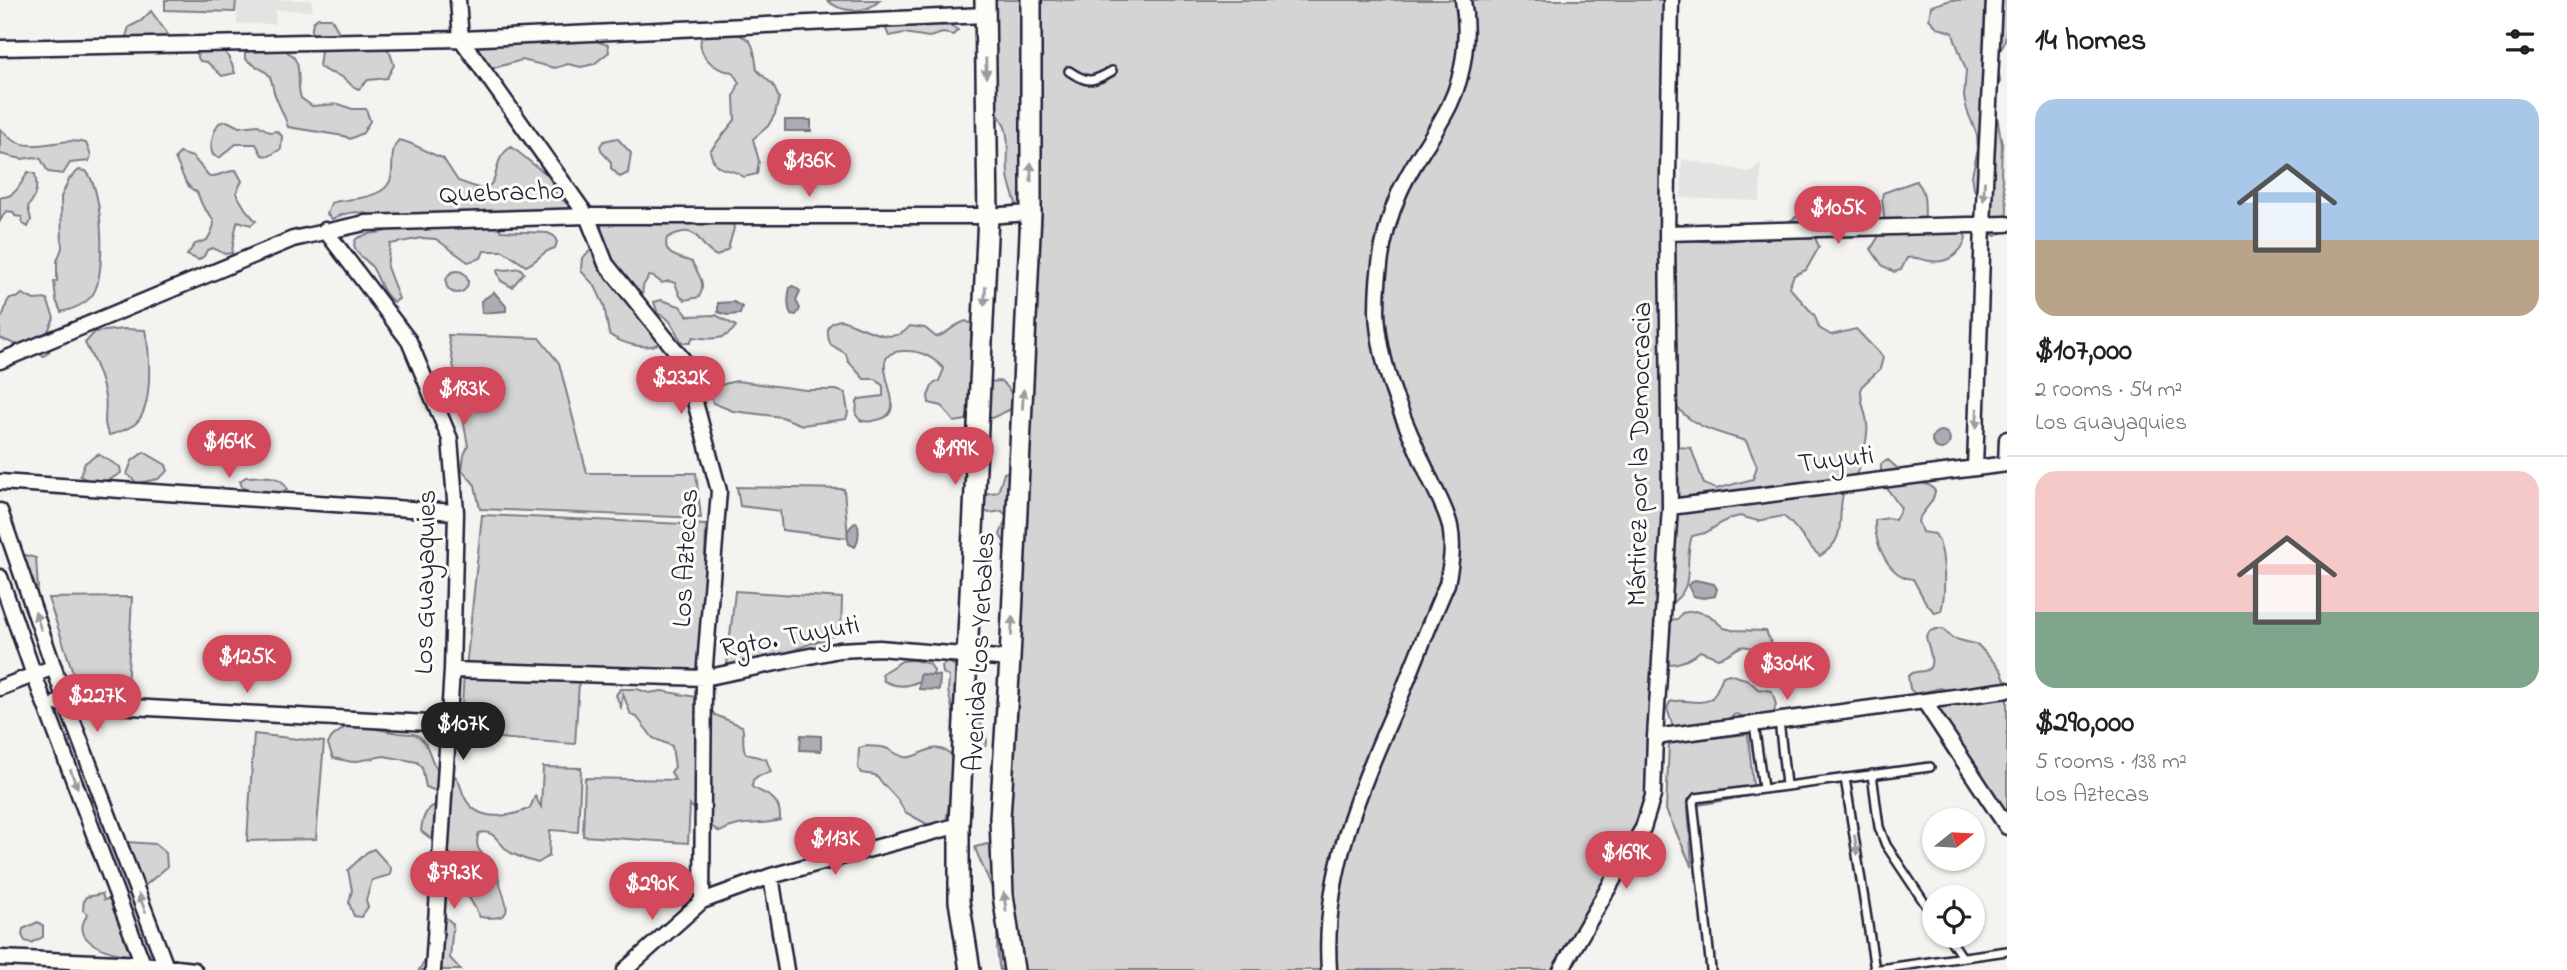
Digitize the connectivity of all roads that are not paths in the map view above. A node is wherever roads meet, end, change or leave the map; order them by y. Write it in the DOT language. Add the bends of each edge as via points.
graph roads {
  1 [pos="458,0"];
  2 [pos="1031,0"];
  3 [pos="1463,0"];
  4 [pos="1671,0"];
  5 [pos="1994,0"];
  6 [pos="985,7"];
  7 [pos="461,39"];
  8 [pos="0,48"];
  9 [pos="1069,71"];
  10 [pos="1112,71"];
  11 [pos="1031,213"];
  12 [pos="587,216"];
  13 [pos="988,216"];
  14 [pos="2007,224"];
  15 [pos="1983,225"];
  16 [pos="325,230"];
  17 [pos="1668,233"];
  18 [pos="0,361"];
  19 [pos="2007,439"];
  20 [pos="2007,464"];
  21 [pos="1975,468"];
  22 [pos="0,482"];
  23 [pos="1670,507"];
  24 [pos="0,511"];
  25 [pos="456,512"];
  26 [pos="0,577"];
  27 [pos="968,654"];
  28 [pos="1010,659"];
  29 [pos="54,667"];
  30 [pos="452,670"];
  31 [pos="34,675"];
  32 [pos="704,678"];
  33 [pos="0,688"];
  34 [pos="2007,690"];
  35 [pos="1924,701"];
  36 [pos="45,702"];
  37 [pos="66,703"];
  38 [pos="1779,720"];
  39 [pos="447,724"];
  40 [pos="1754,724"];
  41 [pos="1655,737"];
  42 [pos="1930,767"];
  43 [pos="1872,774"];
  44 [pos="1845,778"];
  45 [pos="1786,785"];
  46 [pos="1763,788"];
  47 [pos="959,825"];
  48 [pos="2007,827"];
  49 [pos="771,876"];
  50 [pos="1922,900"];
  51 [pos="702,901"];
  52 [pos="1956,948"];
  53 [pos="2007,951"];
  54 [pos="1962,957"];
  55 [pos="0,958"];
  56 [pos="144,964"];
  57 [pos="166,967"];
  58 [pos="182,970"];
  59 [pos="194,970"];
  60 [pos="433,970"];
  61 [pos="625,970"];
  62 [pos="786,970"];
  63 [pos="970,970"];
  64 [pos="1014,970"];
  65 [pos="1329,970"];
  66 [pos="1561,970"];
  67 [pos="1711,970"];
  68 [pos="1874,970"];
  1 -- 7 [label="street"];
  11 -- 2 [label="street, Avenida Los Yerbales, one-way"];
  3 -- 65 [label="street" via="1467,23 1462,65 1451,103 1398,195 1380,262 1377,311 1387,372 1449,523 1453,555 1447,584 1344,836 1328,934"];
  4 -- 17 [label="street, Mártirez por la Democracia"];
  5 -- 15 [label="street, one-way"];
  6 -- 7 [label="street"];
  6 -- 13 [label="street, one-way"];
  7 -- 8 [label="street"];
  7 -- 12 [label="street, Los Aztecas"];
  9 -- 10 [label="lane" via="1082,81 1097,80"];
  11 -- 13 [label="street, Quebracho"];
  28 -- 11 [label="street, Avenida Los Yerbales, one-way"];
  12 -- 13 [label="street, Quebracho"];
  12 -- 16 [label="street, Quebracho" via="365,223"];
  12 -- 32 [label="street, Los Aztecas" via="606,264 684,361 719,491"];
  13 -- 27 [label="street, one-way"];
  14 -- 15 [label="street"];
  15 -- 17 [label="street"];
  15 -- 21 [label="street, one-way"];
  16 -- 18 [label="street, Quebracho" via="293,239"];
  16 -- 25 [label="street, Los Guayaquies" via="409,341 450,439"];
  17 -- 23 [label="street, Mártirez por la Democracia"];
  19 -- 20 [label="street"];
  20 -- 21 [label="street, Tuyuti"];
  21 -- 23 [label="street, Tuyuti"];
  22 -- 25 [label="street"];
  23 -- 41 [label="street, Mártirez por la Democracia"];
  29 -- 24 [label="street, one-way"];
  25 -- 30 [label="street, Los Guayaquies"];
  26 -- 31 [label="street"];
  27 -- 28 [label="street, Rgto. Tuyuti"];
  27 -- 32 [label="street, Rgto. Tuyuti" via="839,650"];
  27 -- 47 [label="street"];
  64 -- 28 [label="street, Avenida Los Yerbales, one-way" via="1003,895 1000,818"];
  29 -- 31 [label="street"];
  29 -- 37 [label="street"];
  30 -- 32 [label="street, Rgto. Tuyuti"];
  30 -- 39 [label="street, Los Guayaquies"];
  31 -- 33 [label="street"];
  31 -- 36 [label="street"];
  32 -- 51 [label="street, Los Aztecas"];
  34 -- 35 [label="street"];
  35 -- 38 [label="street"];
  35 -- 48 [label="street"];
  36 -- 37 [label="street"];
  36 -- 56 [label="street, one-way"];
  37 -- 39 [label="street"];
  57 -- 37 [label="street, one-way"];
  38 -- 40 [label="street"];
  38 -- 45 [label="lane"];
  39 -- 60 [label="street, Los Guayaquies"];
  40 -- 41 [label="street"];
  40 -- 46 [label="lane"];
  41 -- 66 [label="street, Mártirez por la Democracia" via="1653,796 1643,828"];
  42 -- 43 [label="lane"];
  43 -- 44 [label="lane"];
  43 -- 50 [label="lane" via="1886,845"];
  44 -- 45 [label="lane"];
  44 -- 68 [label="lane, one-way"];
  45 -- 46 [label="lane"];
  46 -- 67 [label="lane" via="1700,796 1693,801"];
  47 -- 49 [label="street"];
  47 -- 63 [label="street" via="959,901"];
  49 -- 51 [label="street"];
  49 -- 62 [label="street"];
  51 -- 61 [label="street"];
  52 -- 54 [label="lane"];
  53 -- 54 [label="lane"];
  54 -- 68 [label="lane"];
  55 -- 56 [label="street"];
  56 -- 57 [label="street"];
  57 -- 58 [label="street"];
  58 -- 59 [label="street"];
}
